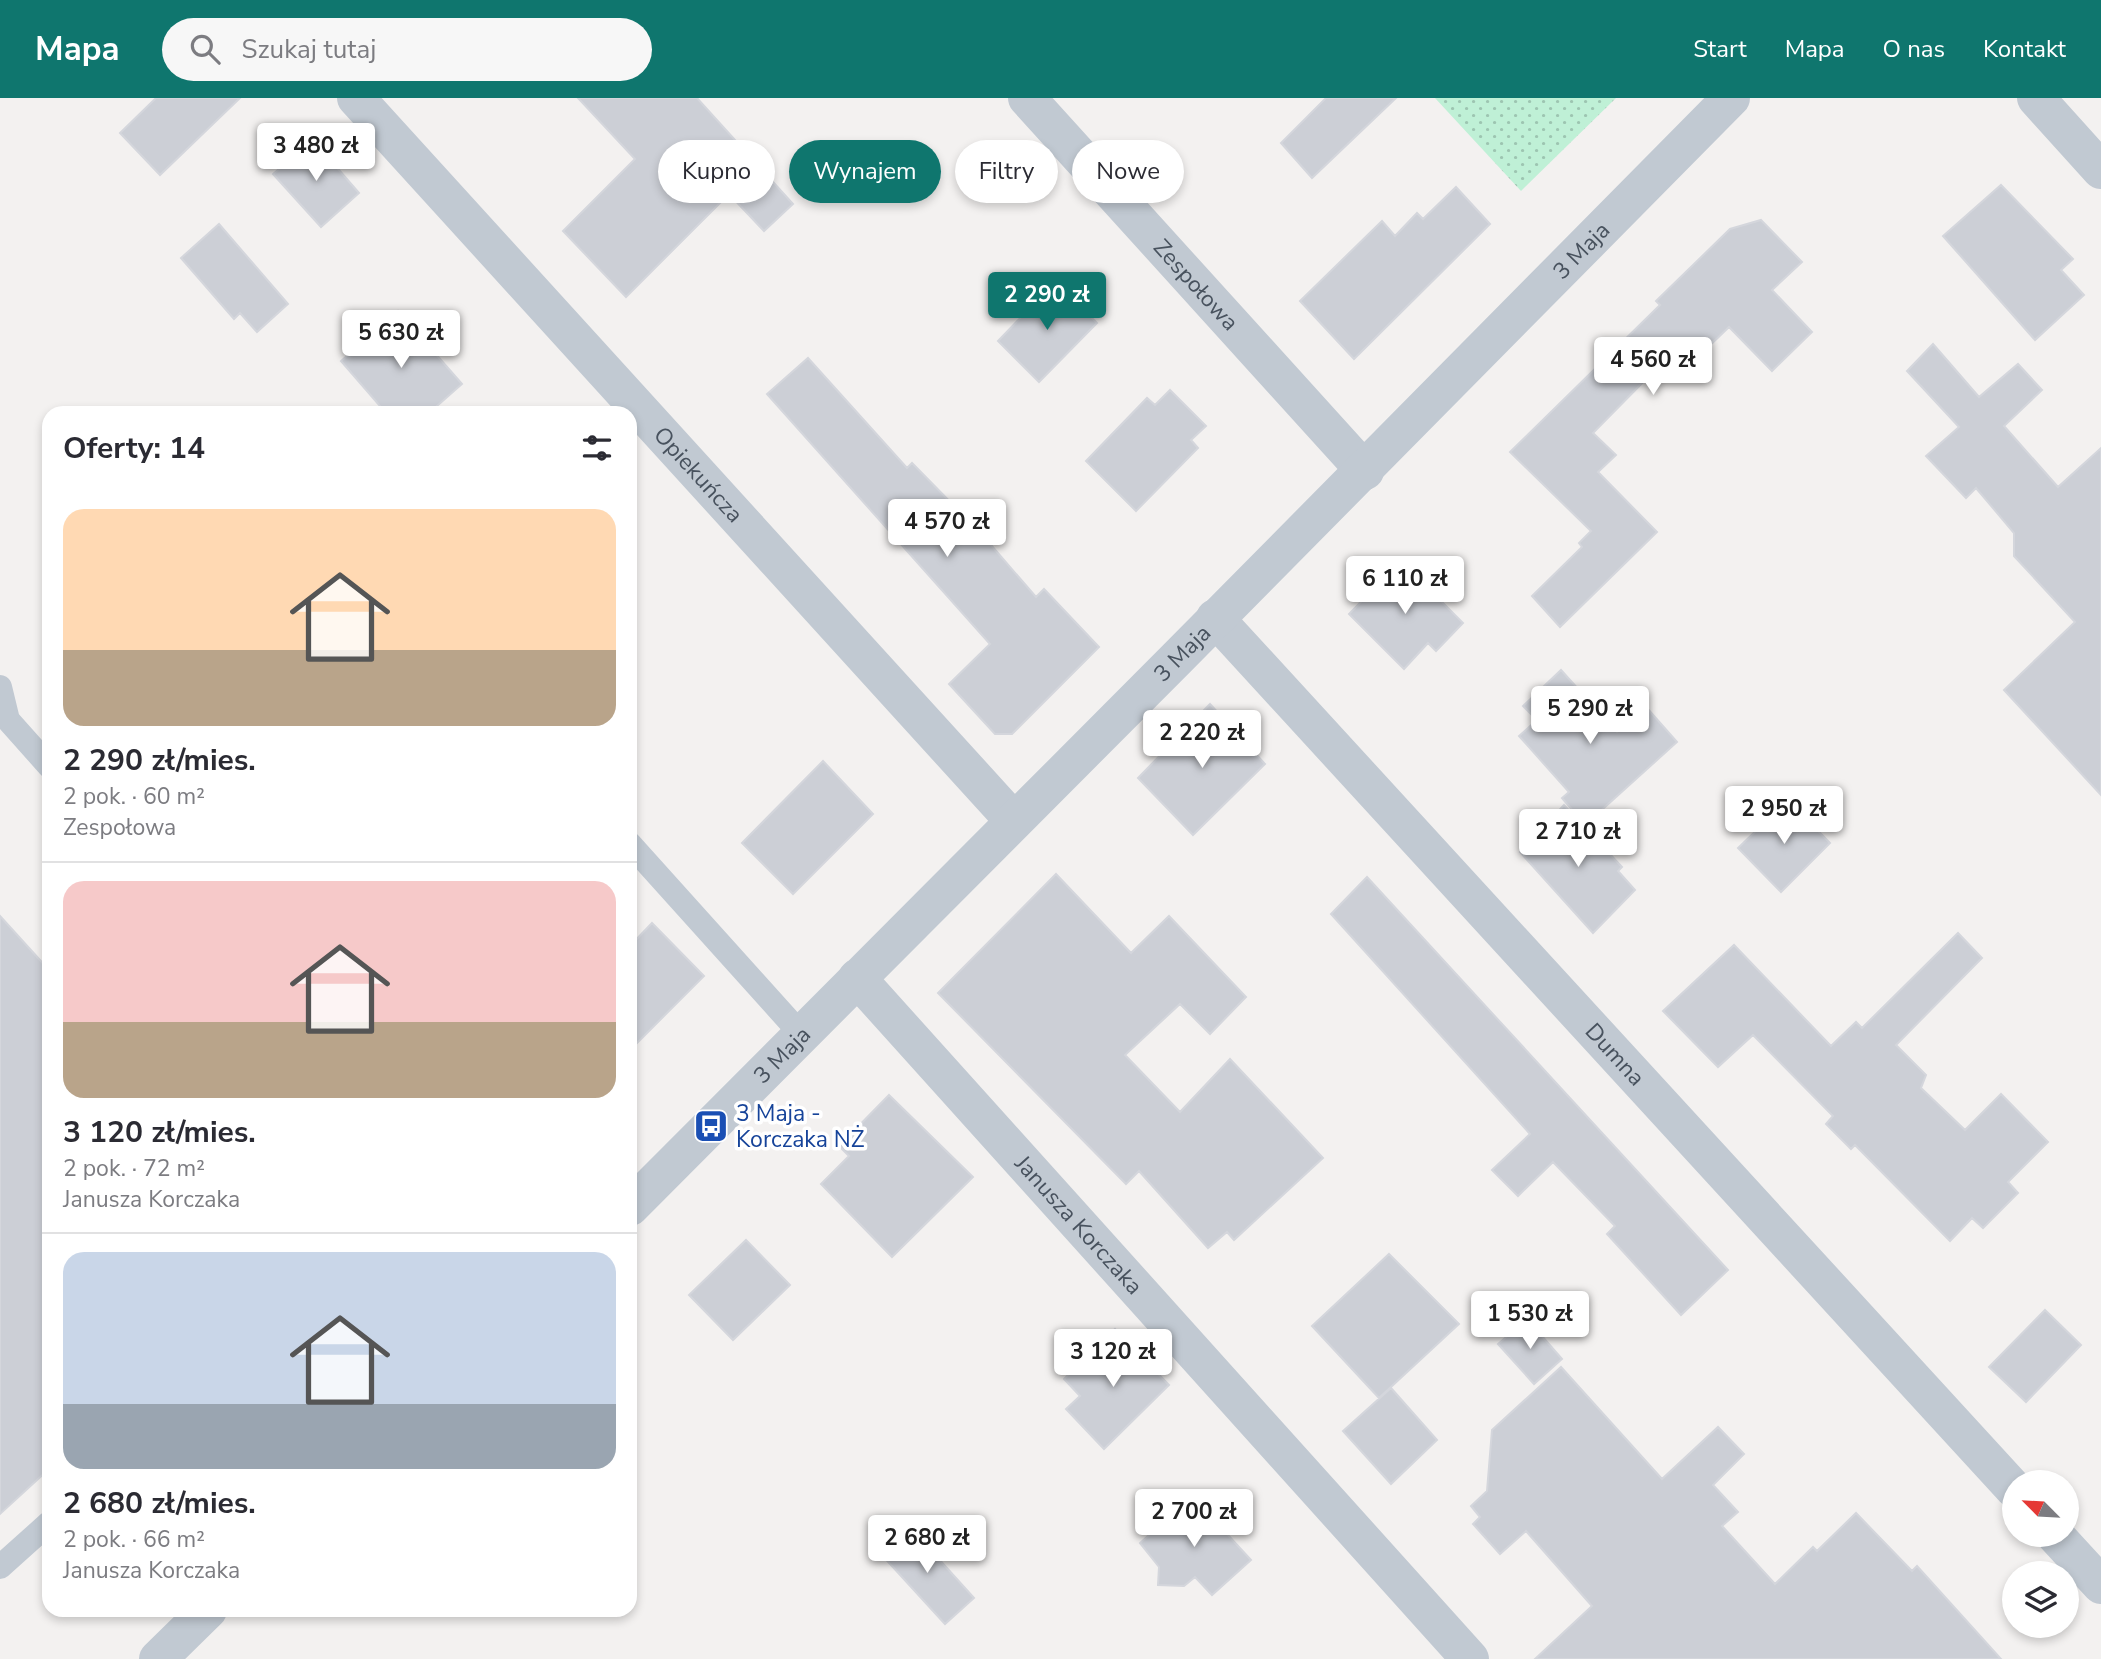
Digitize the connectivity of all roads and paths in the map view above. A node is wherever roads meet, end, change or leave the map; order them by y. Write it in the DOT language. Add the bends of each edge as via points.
graph roads {
  1 [pos="356,98"];
  2 [pos="1027,98"];
  3 [pos="1731,98"];
  4 [pos="2036,98"];
  5 [pos="2101,170"];
  6 [pos="636,406"];
  7 [pos="637,407"];
  8 [pos="1365,471"];
  9 [pos="1215,618"];
  10 [pos="0,687"];
  11 [pos="42,758"];
  12 [pos="1014,821"];
  13 [pos="637,852"];
  14 [pos="857,978"];
  15 [pos="802,1034"];
  16 [pos="637,1200"];
  17 [pos="2002,1476"];
  18 [pos="42,1529"];
  19 [pos="2067,1547"];
  20 [pos="0,1567"];
  21 [pos="2101,1585"];
  22 [pos="201,1617"];
  23 [pos="158,1659"];
  24 [pos="1470,1659"];
  1 -- 6 [label="street, Opiekuńcza"];
  2 -- 8 [label="street, Zespołowa"];
  3 -- 8 [label="street, 3 Maja"];
  4 -- 5 [label="street"];
  7 -- 12 [label="street, Opiekuńcza"];
  8 -- 9 [label="street, 3 Maja"];
  9 -- 12 [label="street, 3 Maja"];
  9 -- 17 [label="street, Dumna"];
  10 -- 11 [label="lane" via="8,720"];
  12 -- 14 [label="street, 3 Maja"];
  13 -- 15 [label="lane"];
  14 -- 15 [label="street, 3 Maja"];
  14 -- 24 [label="street, Janusza Korczaka"];
  15 -- 16 [label="street, 3 Maja"];
  18 -- 20 [label="lane"];
  19 -- 21 [label="street"];
  22 -- 23 [label="street"];
}
